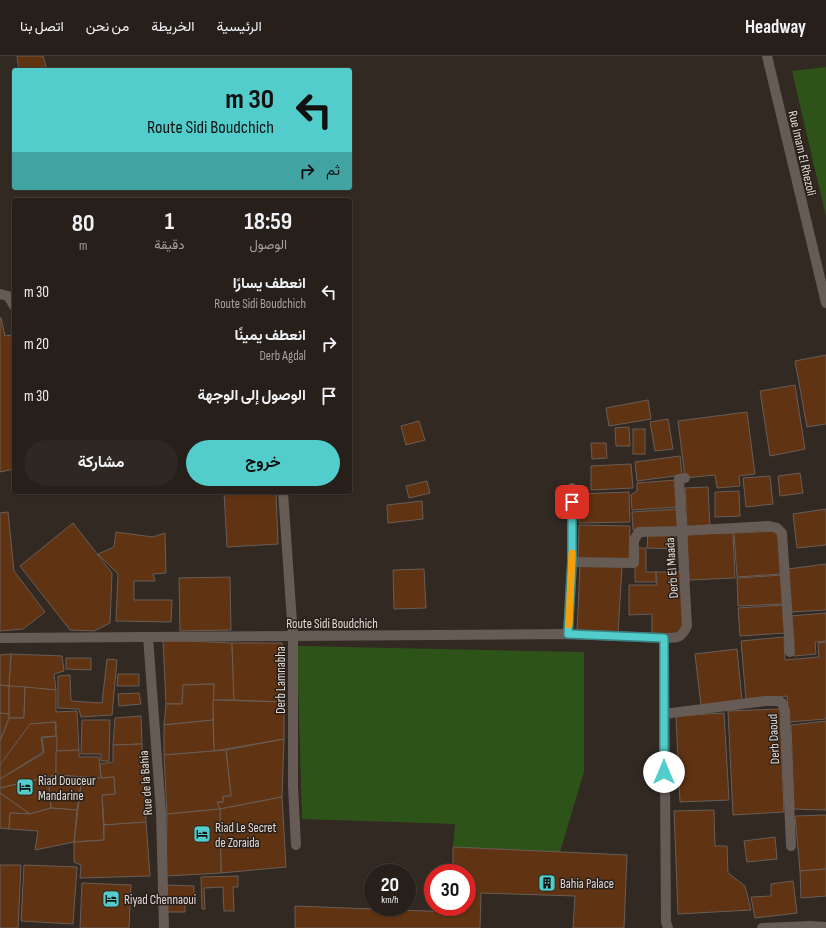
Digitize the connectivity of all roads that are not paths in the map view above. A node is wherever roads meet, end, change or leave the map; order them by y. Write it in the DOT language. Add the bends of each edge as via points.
graph roads {
  1 [pos="767,56"];
  2 [pos="0,294"];
  3 [pos="12,303"];
  4 [pos="826,303"];
  5 [pos="682,479"];
  6 [pos="572,488"];
  7 [pos="283,494"];
  8 [pos="681,531"];
  9 [pos="572,562"];
  10 [pos="568,634"];
  11 [pos="293,636"];
  12 [pos="148,637"];
  13 [pos="0,638"];
  14 [pos="664,638"];
  15 [pos="790,652"];
  16 [pos="664,714"];
  17 [pos="296,844"];
  18 [pos="791,846"];
  19 [pos="826,927"];
  20 [pos="164,928"];
  21 [pos="668,928"];
  22 [pos="762,928"];
  1 -- 4 [label="street, Rue Imam El Rhezoli"];
  2 -- 3 [label="street" via="8,296"];
  5 -- 8 [label="street, Derb El Maada"];
  6 -- 9 [label="street"];
  7 -- 11 [label="street, Derb Lamnabha"];
  8 -- 9 [label="street" via="639,532 634,540 634,563"];
  8 -- 14 [label="street, Derb El Maada" via="687,626 678,638"];
  8 -- 15 [label="street" via="768,526 777,528 782,533"];
  9 -- 10 [label="street"];
  10 -- 11 [label="street, Route Sidi Boudchich"];
  10 -- 14 [label="street, Route Sidi Boudchich"];
  11 -- 12 [label="street, Route Sidi Boudchich"];
  11 -- 17 [label="street, Derb Lamnabha" via="293,786"];
  12 -- 13 [label="street, Route Sidi Boudchich"];
  12 -- 20 [label="street, Rue de la Bahia" via="161,812"];
  14 -- 16 [label="street"];
  16 -- 18 [label="street, Derb Daoud" via="765,701 782,703 785,711"];
  16 -- 21 [label="street"];
  19 -- 22 [label="street"];
}
